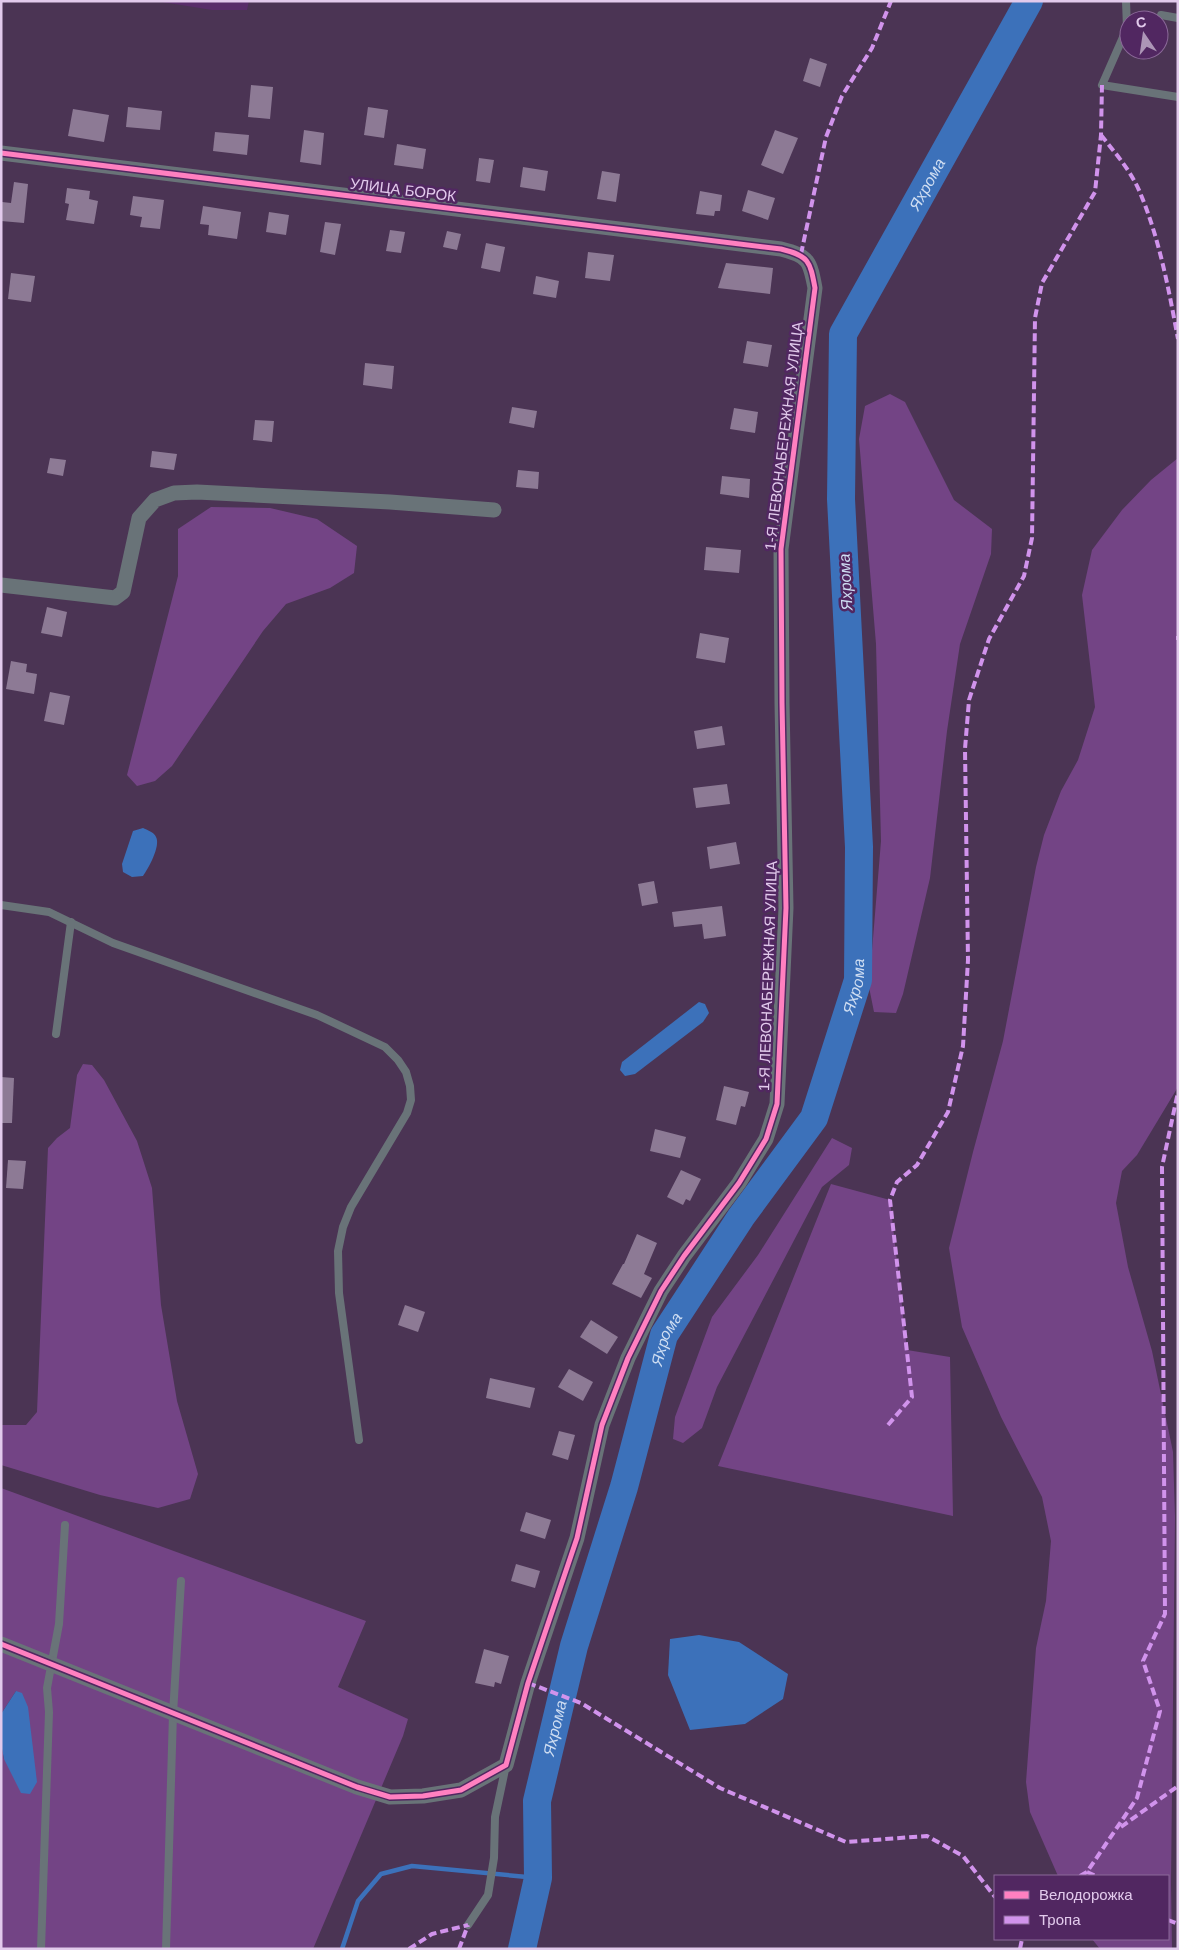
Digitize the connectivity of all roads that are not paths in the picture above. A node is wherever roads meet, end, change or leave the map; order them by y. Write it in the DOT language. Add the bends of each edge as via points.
graph roads {
  1 [pos="1126,1"];
  2 [pos="1178,97"];
  3 [pos="1,153"];
  4 [pos="800,254"];
  5 [pos="494,510"];
  6 [pos="1,585"];
  7 [pos="1,905"];
  8 [pos="71,922"];
  9 [pos="56,1034"];
  10 [pos="359,1440"];
  11 [pos="65,1525"];
  12 [pos="181,1581"];
  13 [pos="1,1644"];
  14 [pos="50,1665"];
  15 [pos="173,1714"];
  16 [pos="506,1765"];
  17 [pos="468,1925"];
  18 [pos="41,1949"];
  19 [pos="166,1949"];
  1 -- 2 [label="lane" via="1127,28 1102,85"];
  3 -- 4 [label="street, УЛИЦА БОРОК"];
  4 -- 16 [label="street, 1-Я ЛЕВОНАБЕРЕЖНАЯ УЛИЦА" via="811,268 815,288 781,549 786,908 777,1104 766,1139 739,1183 661,1291 628,1358 602,1424 577,1538 528,1683"];
  5 -- 6 [label="street" via="174,493 155,500 139,518 122,592 115,598"];
  7 -- 8 [label="lane" via="49,912"];
  8 -- 9 [label="lane"];
  8 -- 10 [label="lane" via="114,943 317,1015 385,1047 406,1072 411,1100 407,1113 351,1207 338,1250 339,1293"];
  11 -- 14 [label="lane" via="59,1624"];
  12 -- 15 [label="lane"];
  13 -- 14 [label="street"];
  14 -- 15 [label="street"];
  14 -- 18 [label="lane" via="46,1688 49,1712"];
  15 -- 16 [label="street" via="390,1797 461,1790"];
  15 -- 19 [label="lane"];
  16 -- 17 [label="lane" via="495,1817 494,1858 488,1895"];
}
